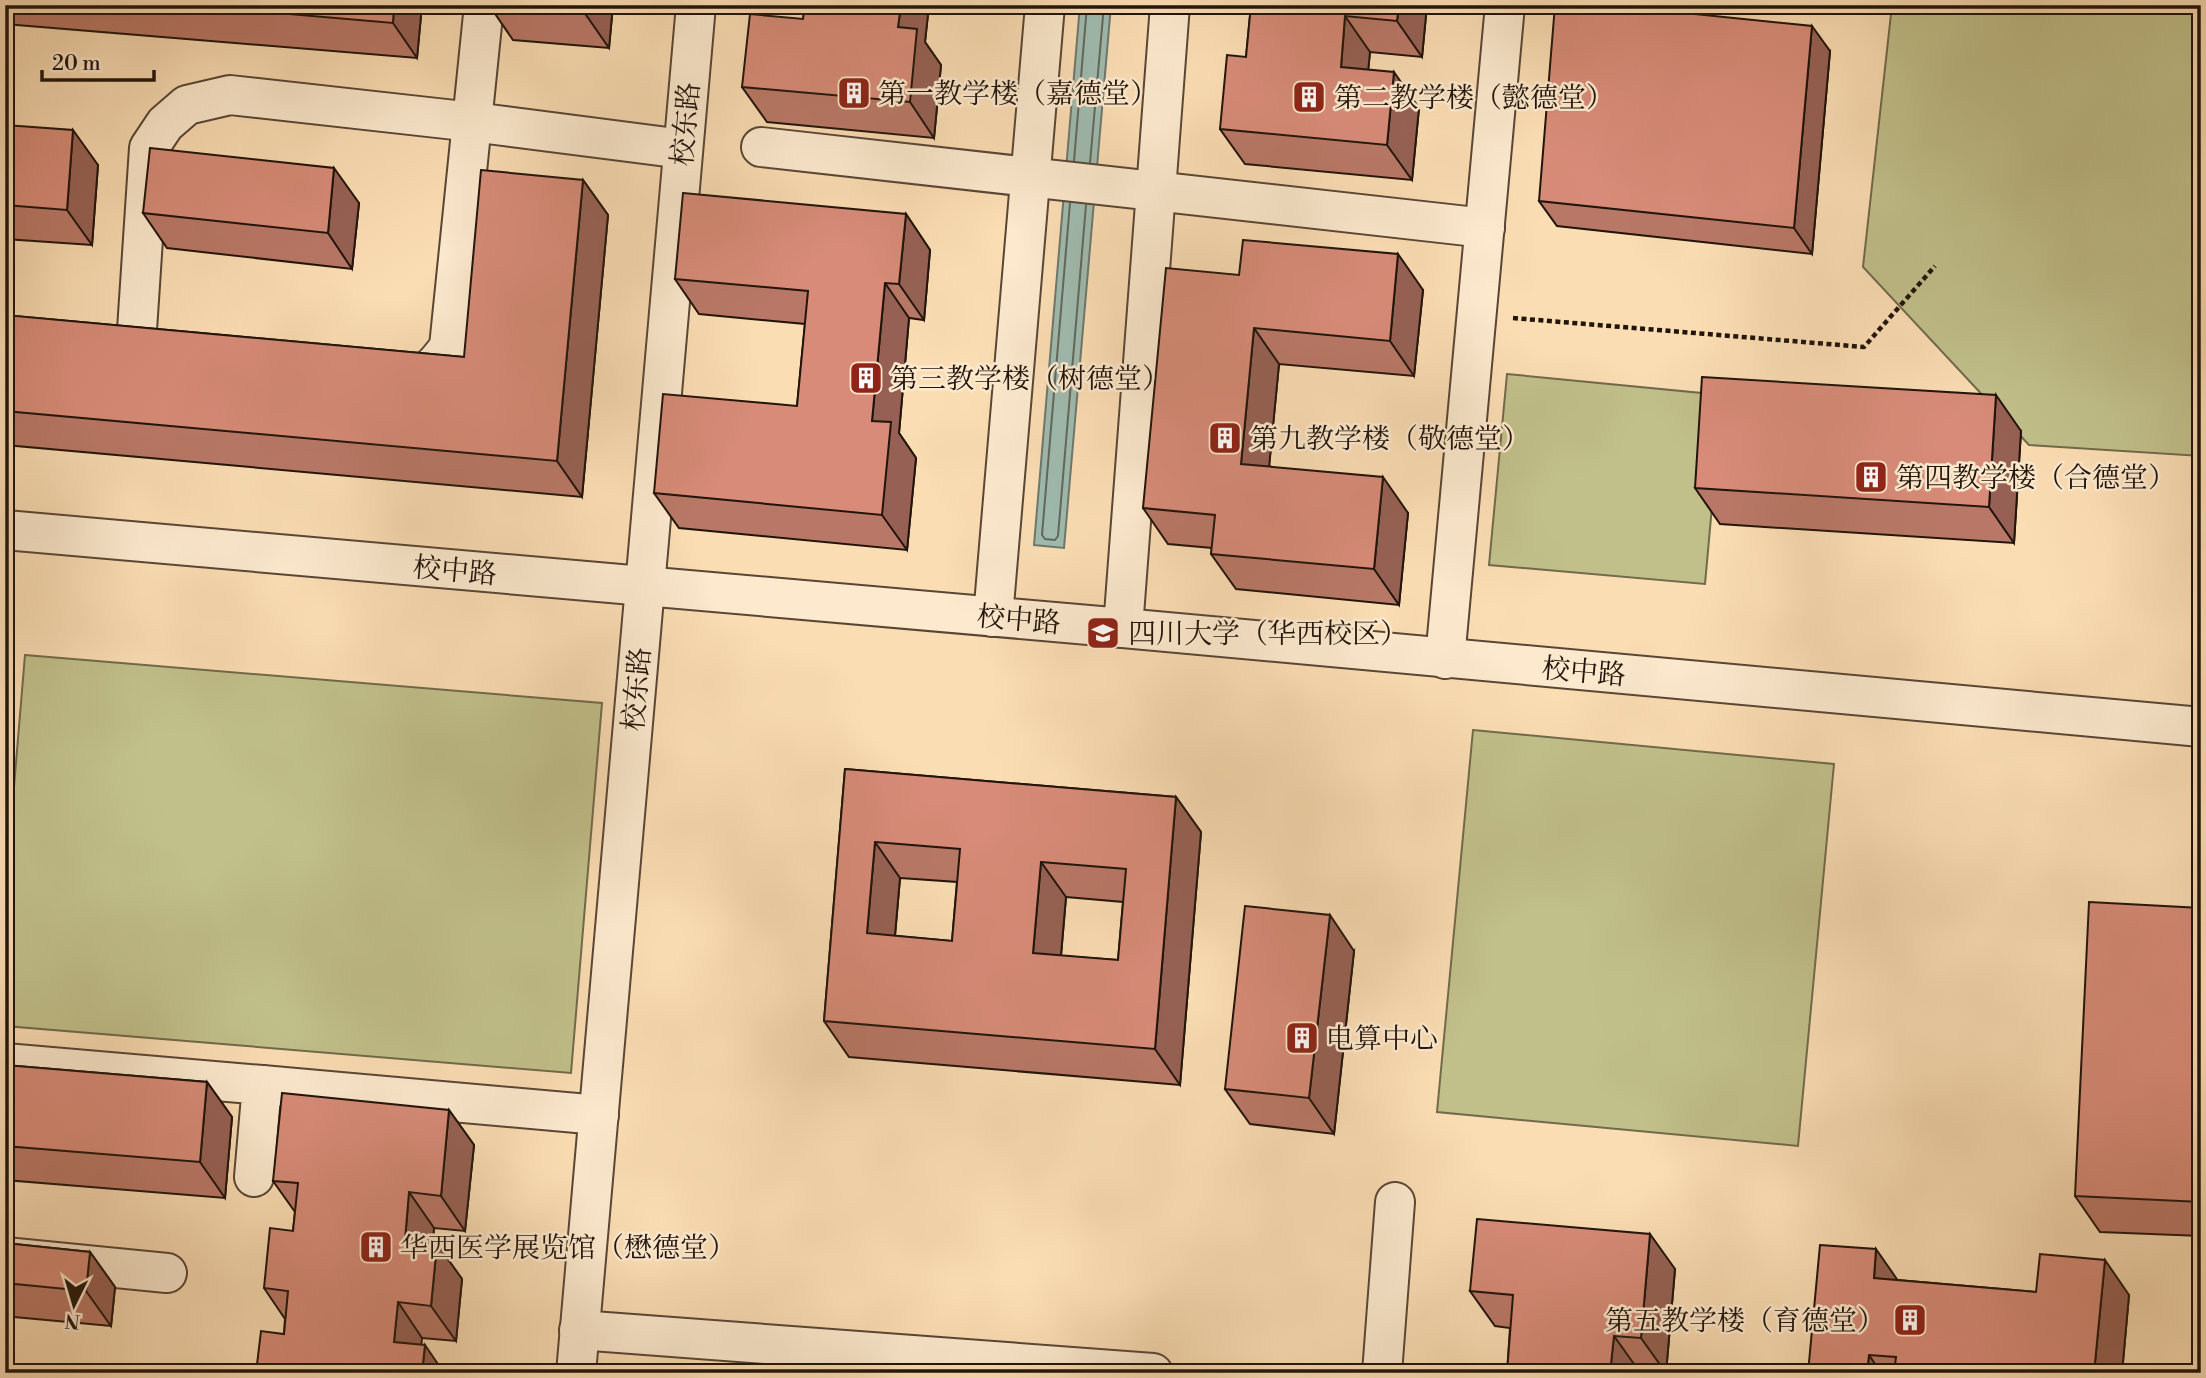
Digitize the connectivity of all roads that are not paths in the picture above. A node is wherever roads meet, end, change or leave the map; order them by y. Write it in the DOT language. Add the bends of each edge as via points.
graph roads {
  1 [pos="484,5"];
  2 [pos="696,5"];
  3 [pos="1045,5"];
  4 [pos="1170,5"];
  5 [pos="1505,5"];
  6 [pos="474,122"];
  7 [pos="761,147"];
  8 [pos="683,149"];
  9 [pos="1030,177"];
  10 [pos="1156,191"];
  11 [pos="1485,228"];
  12 [pos="97,340"];
  13 [pos="369,371"];
  14 [pos="5,530"];
  15 [pos="645,587"];
  16 [pos="993,617"];
  17 [pos="1124,628"];
  18 [pos="1445,659"];
  19 [pos="2201,727"];
  20 [pos="5,1063"];
  21 [pos="262,1084"];
  22 [pos="599,1115"];
  23 [pos="254,1177"];
  24 [pos="1395,1202"];
  25 [pos="5,1258"];
  26 [pos="167,1273"];
  27 [pos="579,1330"];
  28 [pos="576,1373"];
  29 [pos="1153,1373"];
  30 [pos="1382,1373"];
  1 -- 6 [label="lane"];
  2 -- 8 [label="lane, 校东路"];
  3 -- 9 [label="lane"];
  4 -- 10 [label="lane"];
  5 -- 11 [label="lane"];
  6 -- 8 [label="lane"];
  6 -- 12 [label="lane" via="230,96 187,105 165,124 149,148 150,346"];
  6 -- 13 [label="lane" via="449,347 432,370 411,376"];
  7 -- 9 [label="lane"];
  8 -- 15 [label="lane, 校东路"];
  9 -- 10 [label="lane"];
  9 -- 16 [label="lane"];
  10 -- 11 [label="lane"];
  10 -- 17 [label="lane"];
  11 -- 18 [label="lane"];
  14 -- 15 [label="lane, 校中路"];
  15 -- 16 [label="lane, 校中路"];
  15 -- 22 [label="lane, 校东路"];
  16 -- 17 [label="lane, 校中路"];
  17 -- 18 [label="lane, 校中路"];
  18 -- 19 [label="lane, 校中路"];
  20 -- 21 [label="lane"];
  21 -- 22 [label="lane"];
  21 -- 23 [label="lane"];
  22 -- 27 [label="lane, 校东路"];
  24 -- 30 [label="lane"];
  25 -- 26 [label="lane"];
  27 -- 28 [label="lane, 校东路"];
  27 -- 29 [label="lane"];
}
